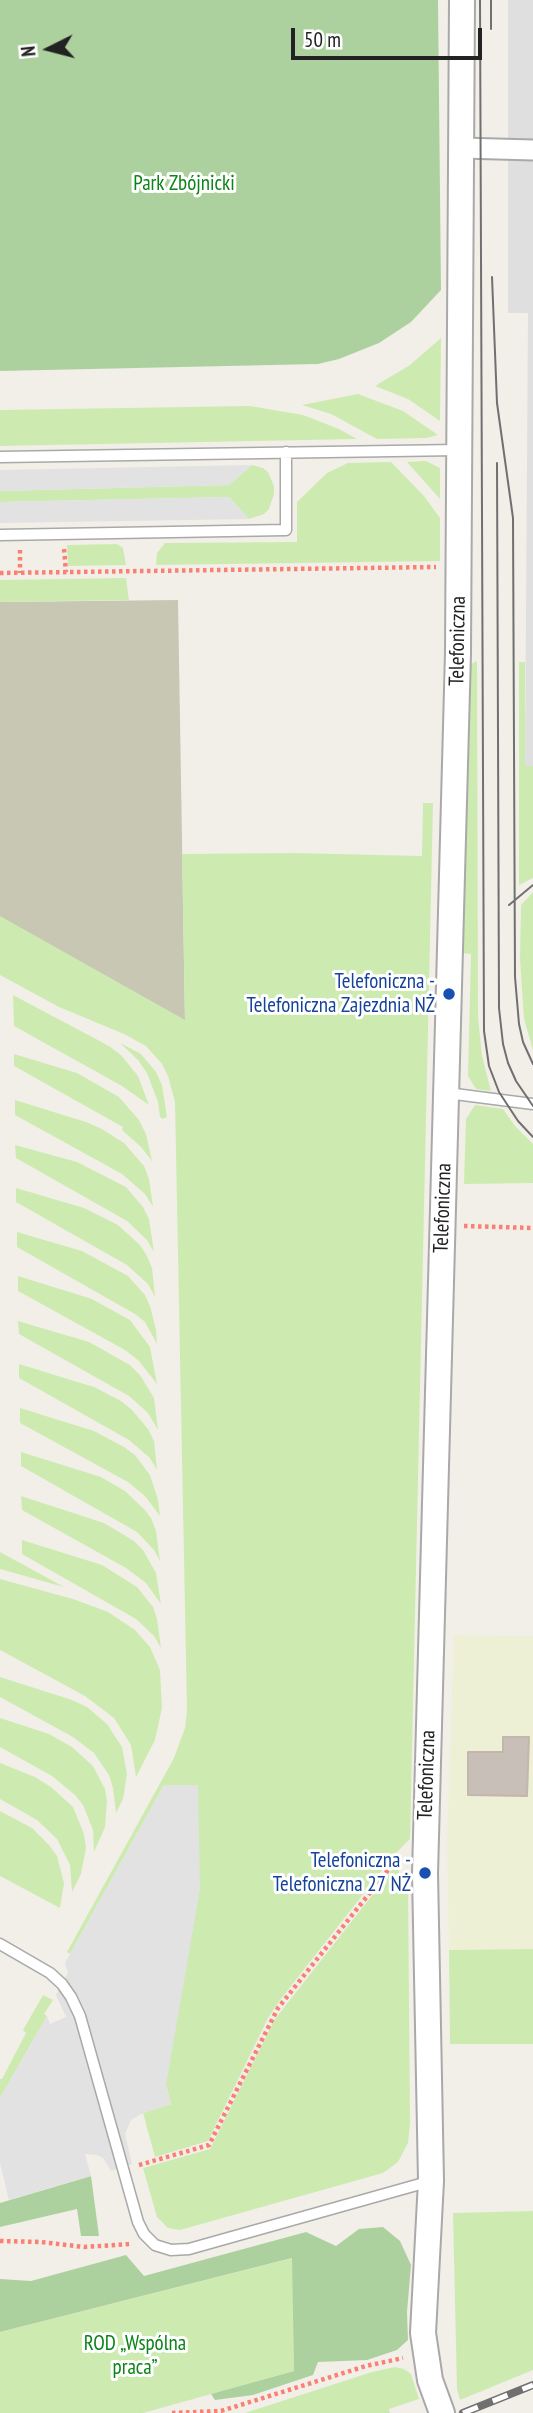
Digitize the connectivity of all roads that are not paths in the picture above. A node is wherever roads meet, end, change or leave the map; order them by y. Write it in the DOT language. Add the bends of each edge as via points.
graph roads {
  1 [pos="462,0"];
  2 [pos="462,148"];
  3 [pos="533,150"];
  4 [pos="461,450"];
  5 [pos="286,452"];
  6 [pos="0,457"];
  7 [pos="0,535"];
  8 [pos="446,1093"];
  9 [pos="533,1104"];
  10 [pos="0,1944"];
  11 [pos="431,2181"];
  12 [pos="442,2413"];
  1 -- 2 [label="street, Telefoniczna"];
  2 -- 3 [label="street"];
  2 -- 4 [label="street, Telefoniczna"];
  4 -- 5 [label="lane"];
  4 -- 8 [label="street, Telefoniczna"];
  5 -- 6 [label="lane"];
  5 -- 7 [label="lane" via="286,530"];
  8 -- 9 [label="lane"];
  8 -- 11 [label="street, Telefoniczna" via="425,1848"];
  10 -- 11 [label="lane" via="50,1973 71,1997 138,2222 155,2245 189,2249"];
  11 -- 12 [label="street, Telefoniczna" via="425,2355"];
}
